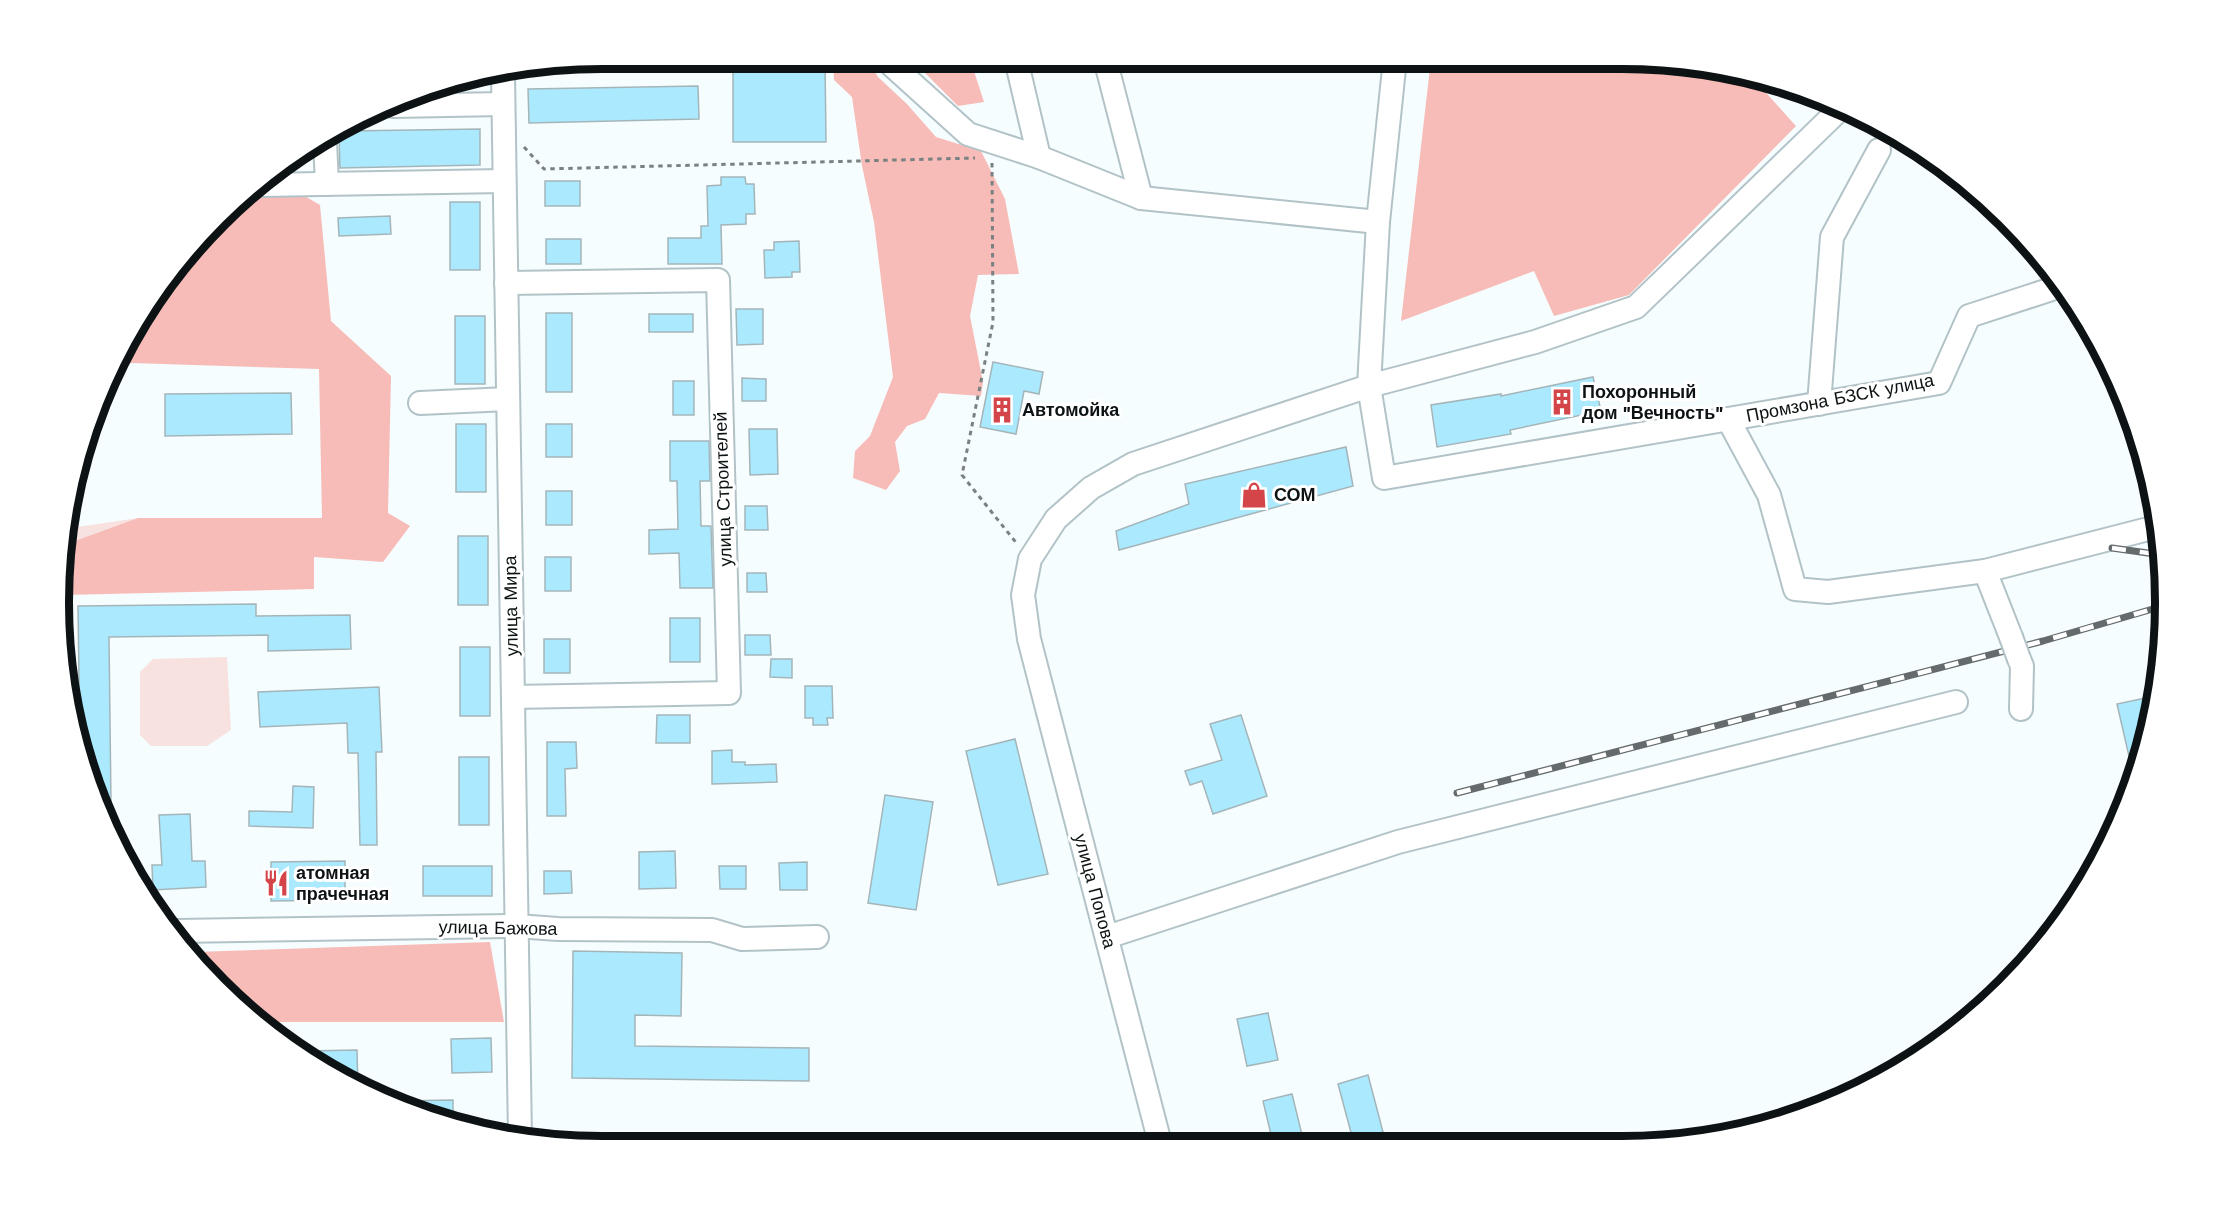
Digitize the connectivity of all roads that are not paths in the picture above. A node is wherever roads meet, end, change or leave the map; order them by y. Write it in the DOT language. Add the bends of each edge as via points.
graph roads {
  1 [pos="896,69"];
  2 [pos="1018,69"];
  3 [pos="1108,69"];
  4 [pos="1394,69"];
  5 [pos="503,78"];
  6 [pos="503,104"];
  7 [pos="409,106"];
  8 [pos="1835,114"];
  9 [pos="326,146"];
  10 [pos="1879,150"];
  11 [pos="1040,157"];
  12 [pos="504,181"];
  13 [pos="272,184"];
  14 [pos="327,184"];
  15 [pos="1141,198"];
  16 [pos="1378,222"];
  17 [pos="506,283"];
  18 [pos="2053,289"];
  19 [pos="1369,386"];
  20 [pos="508,399"];
  21 [pos="420,403"];
  22 [pos="1819,404"];
  23 [pos="1728,420"];
  24 [pos="2149,529"];
  25 [pos="1985,571"];
  26 [pos="513,697"];
  27 [pos="1956,702"];
  28 [pos="2021,709"];
  29 [pos="516,926"];
  30 [pos="182,931"];
  31 [pos="817,937"];
  32 [pos="1107,937"];
  33 [pos="520,1129"];
  34 [pos="1158,1136"];
  1 -- 11 [label="street" via="968,134"];
  2 -- 11 [label="street"];
  3 -- 15 [label="street"];
  4 -- 16 [label="street"];
  5 -- 6 [label="street, улица Мира"];
  6 -- 7 [label="street"];
  6 -- 12 [label="street, улица Мира"];
  8 -- 19 [label="street" via="1636,307 1535,342"];
  9 -- 14 [label="street"];
  10 -- 22 [label="street" via="1832,237"];
  11 -- 15 [label="street"];
  12 -- 14 [label="street"];
  12 -- 17 [label="street, улица Мира"];
  13 -- 14 [label="street"];
  15 -- 16 [label="street"];
  16 -- 19 [label="street"];
  17 -- 20 [label="street, улица Мира"];
  17 -- 26 [label="street, улица Строителей" via="718,280 729,693"];
  18 -- 22 [label="street, Промзона БЗСК улица" via="1969,316 1940,383"];
  19 -- 23 [label="street, Промзона БЗСК улица" via="1384,478"];
  19 -- 32 [label="street, улица Попова" via="1133,464 1092,488 1056,519 1030,559 1023,595 1029,639"];
  20 -- 21 [label="street"];
  20 -- 26 [label="street, улица Мира"];
  22 -- 23 [label="street, Промзона БЗСК улица"];
  23 -- 25 [label="street" via="1769,495 1795,589 1827,592"];
  24 -- 25 [label="street"];
  25 -- 28 [label="street, bridge" via="2022,666"];
  26 -- 29 [label="street, улица Мира"];
  27 -- 32 [label="street" via="1398,842"];
  29 -- 30 [label="street, улица Бажова"];
  29 -- 31 [label="street, улица Бажова" via="712,930 742,939"];
  29 -- 33 [label="street, улица Мира"];
  32 -- 34 [label="street, улица Попова"];
}
